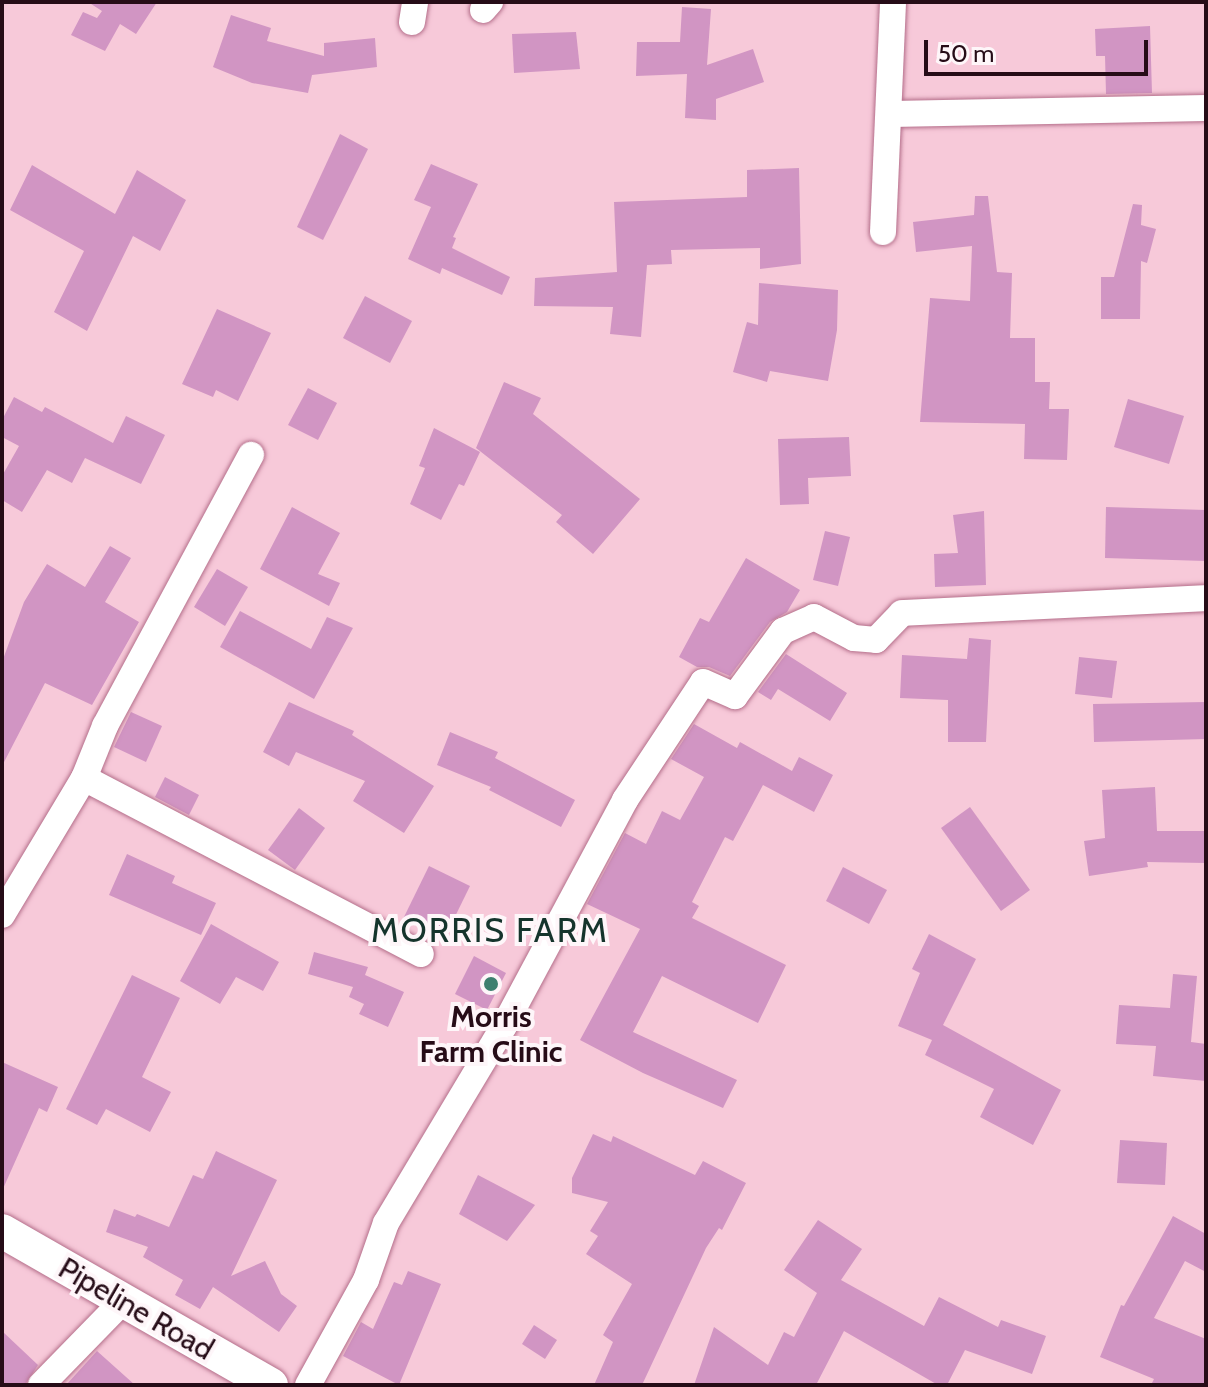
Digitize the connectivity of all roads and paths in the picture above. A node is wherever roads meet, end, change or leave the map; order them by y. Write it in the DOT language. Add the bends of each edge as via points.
graph roads {
  1 [pos="893,2"];
  2 [pos="1206,108"];
  3 [pos="891,114"];
  4 [pos="883,232"];
  5 [pos="251,455"];
  6 [pos="1206,598"];
  7 [pos="84,778"];
  8 [pos="2,915"];
  9 [pos="421,954"];
  10 [pos="2,1231"];
  11 [pos="122,1302"];
  12 [pos="41,1385"];
  13 [pos="271,1385"];
  14 [pos="308,1385"];
  1 -- 3 [label="street"];
  2 -- 3 [label="street"];
  3 -- 4 [label="street"];
  5 -- 7 [label="street" via="105,726"];
  6 -- 14 [label="street" via="902,613 876,640 854,638 814,617 783,631 735,696 703,682 625,800 504,1026 386,1223 366,1280"];
  7 -- 8 [label="street"];
  7 -- 9 [label="street"];
  10 -- 11 [label="street, Pipeline Road"];
  11 -- 12 [label="street"];
  11 -- 13 [label="street, Pipeline Road"];
}
